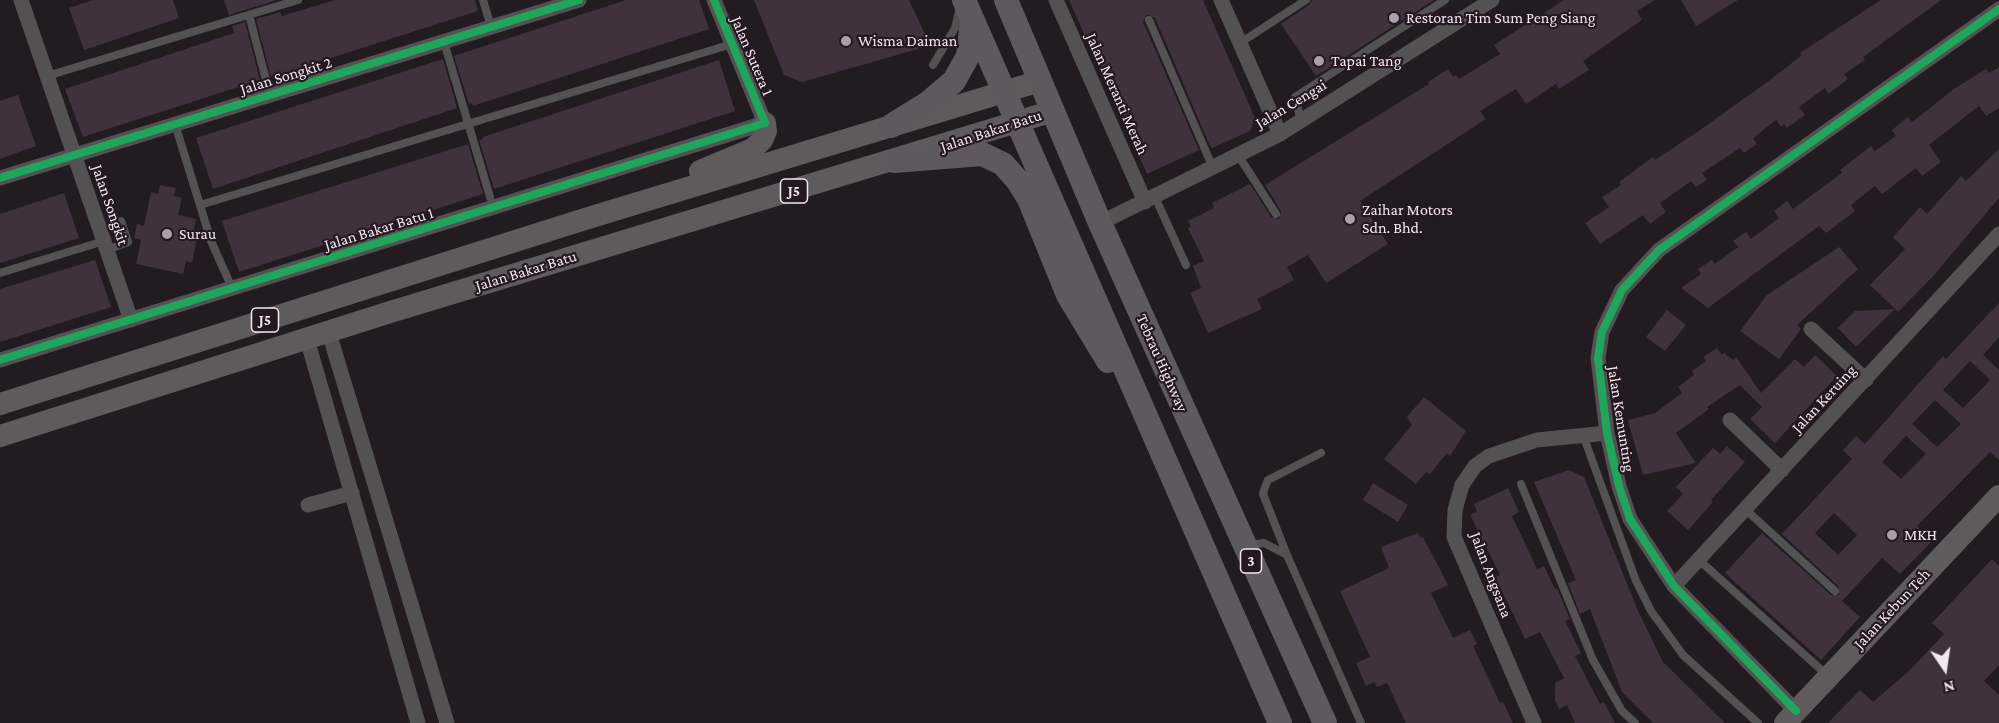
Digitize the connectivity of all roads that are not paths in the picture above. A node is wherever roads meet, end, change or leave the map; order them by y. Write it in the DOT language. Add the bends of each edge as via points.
graph roads {
  1 [pos="21,0"];
  2 [pos="298,0"];
  3 [pos="483,0"];
  4 [pos="579,0"];
  5 [pos="715,0"];
  6 [pos="1006,0"];
  7 [pos="1056,0"];
  8 [pos="1221,0"];
  9 [pos="1306,0"];
  10 [pos="1445,0"];
  11 [pos="1492,0"];
  12 [pos="966,6"];
  13 [pos="1999,9"];
  14 [pos="249,15"];
  15 [pos="1149,20"];
  16 [pos="491,27"];
  17 [pos="444,42"];
  18 [pos="1240,43"];
  19 [pos="732,44"];
  20 [pos="933,65"];
  21 [pos="47,76"];
  22 [pos="1040,81"];
  23 [pos="1004,92"];
  24 [pos="270,95"];
  25 [pos="1053,111"];
  26 [pos="1301,121"];
  27 [pos="765,123"];
  28 [pos="1018,123"];
  29 [pos="175,124"];
  30 [pos="470,124"];
  31 [pos="891,126"];
  32 [pos="1280,134"];
  33 [pos="74,155"];
  34 [pos="1238,155"];
  35 [pos="894,161"];
  36 [pos="1213,168"];
  37 [pos="0,178"];
  38 [pos="679,190"];
  39 [pos="490,197"];
  40 [pos="1150,199"];
  41 [pos="200,205"];
  42 [pos="1276,214"];
  43 [pos="585,219"];
  44 [pos="121,220"];
  45 [pos="1100,223"];
  46 [pos="1999,234"];
  47 [pos="105,245"];
  48 [pos="1186,265"];
  49 [pos="0,273"];
  50 [pos="232,288"];
  51 [pos="131,320"];
  52 [pos="1810,329"];
  53 [pos="317,332"];
  54 [pos="0,360"];
  55 [pos="1866,380"];
  56 [pos="0,405"];
  57 [pos="1146,414"];
  58 [pos="1730,420"];
  59 [pos="1607,433"];
  60 [pos="1583,435"];
  61 [pos="0,436"];
  62 [pos="1321,453"];
  63 [pos="1782,470"];
  64 [pos="1521,484"];
  65 [pos="352,493"];
  66 [pos="1999,496"];
  67 [pos="308,505"];
  68 [pos="1746,510"];
  69 [pos="1244,546"];
  70 [pos="1287,555"];
  71 [pos="1699,560"];
  72 [pos="1674,586"];
  73 [pos="1835,591"];
  74 [pos="1829,676"];
  75 [pos="1791,717"];
  76 [pos="418,723"];
  77 [pos="447,723"];
  78 [pos="1280,723"];
  79 [pos="1325,723"];
  80 [pos="1361,723"];
  81 [pos="1534,723"];
  82 [pos="1635,723"];
  83 [pos="1758,723"];
  1 -- 21 [label="street, Jalan Songkit"];
  2 -- 14 [label="lane"];
  3 -- 16 [label="lane"];
  4 -- 16 [label="street, Jalan Songkit 2"];
  5 -- 19 [label="street, Jalan Sutera 1"];
  6 -- 22 [label="highway, Tebrau Highway / 3"];
  7 -- 40 [label="street, Jalan Meranti Merah"];
  8 -- 18 [label="street"];
  9 -- 18 [label="lane"];
  10 -- 26 [label="lane" via="1295,97"];
  11 -- 26 [label="street, Jalan Cengai"];
  12 -- 20 [label="lane"];
  12 -- 23 [label="highway, 3"];
  12 -- 31 [label="highway" via="968,56 954,81"];
  13 -- 59 [label="street, Jalan Kemunting" via="1659,250 1622,290 1602,332 1598,358"];
  14 -- 21 [label="lane"];
  14 -- 24 [label="lane"];
  15 -- 36 [label="lane"];
  16 -- 17 [label="street, Jalan Songkit 2"];
  17 -- 24 [label="street, Jalan Songkit 2"];
  17 -- 30 [label="lane"];
  18 -- 32 [label="street"];
  19 -- 27 [label="street, Jalan Sutera 1"];
  19 -- 30 [label="lane"];
  21 -- 33 [label="street, Jalan Songkit"];
  22 -- 23 [label="main road, Jalan Bakar Batu / J5"];
  22 -- 25 [label="highway, Tebrau Highway / 3"];
  23 -- 28 [label="highway, 3"];
  23 -- 31 [label="main road, Jalan Bakar Batu / J5"];
  24 -- 29 [label="street, Jalan Songkit 2"];
  25 -- 28 [label="main road, Jalan Bakar Batu / J5"];
  25 -- 45 [label="highway, Tebrau Highway / 3"];
  26 -- 32 [label="street, Jalan Cengai"];
  27 -- 38 [label="main road" via="762,140 753,149 697,173"];
  27 -- 50 [label="street, Jalan Bakar Batu 1"];
  28 -- 35 [label="main road, Jalan Bakar Batu / J5"];
  28 -- 57 [label="highway, 3"];
  29 -- 33 [label="street, Jalan Songkit 2"];
  29 -- 41 [label="lane"];
  30 -- 39 [label="lane"];
  30 -- 41 [label="lane"];
  31 -- 38 [label="main road, Jalan Bakar Batu / J5"];
  32 -- 34 [label="street, Jalan Cengai"];
  33 -- 37 [label="street, Jalan Songkit 2"];
  33 -- 47 [label="street, Jalan Songkit"];
  34 -- 36 [label="street, Jalan Cengai"];
  34 -- 42 [label="lane"];
  35 -- 53 [label="main road, Jalan Bakar Batu / J5"];
  35 -- 57 [label="highway" via="982,154 1003,164 1029,199 1068,295"];
  36 -- 40 [label="street, Jalan Cengai"];
  38 -- 43 [label="main road, Jalan Bakar Batu / J5"];
  40 -- 45 [label="street, Jalan Cengai"];
  40 -- 48 [label="lane"];
  41 -- 50 [label="lane"];
  43 -- 53 [label="main road" via="488,256 338,304 327,310"];
  43 -- 56 [label="main road, Jalan Bakar Batu / J5"];
  44 -- 47 [label="lane" via="128,242"];
  45 -- 69 [label="highway, Tebrau Highway / 3"];
  46 -- 55 [label="street, Jalan Keruing"];
  47 -- 49 [label="lane"];
  47 -- 51 [label="street, Jalan Songkit"];
  50 -- 51 [label="street, Jalan Bakar Batu 1"];
  51 -- 54 [label="street, Jalan Bakar Batu 1"];
  52 -- 55 [label="street"];
  53 -- 56 [label="main road" via="296,322 267,324 68,388"];
  53 -- 61 [label="main road, Jalan Bakar Batu / J5"];
  53 -- 65 [label="street"];
  53 -- 77 [label="street"];
  55 -- 63 [label="street, Jalan Keruing"];
  57 -- 78 [label="highway, 3"];
  58 -- 63 [label="street"];
  59 -- 60 [label="street, Jalan Angsana"];
  59 -- 72 [label="street, Jalan Kemunting" via="1630,519"];
  60 -- 81 [label="street, Jalan Angsana" via="1537,440 1489,456 1475,466 1462,484 1455,510 1455,537"];
  60 -- 83 [label="lane" via="1636,581 1651,611 1683,655"];
  62 -- 70 [label="lane" via="1269,480 1265,487 1263,494"];
  63 -- 68 [label="street, Jalan Keruing"];
  64 -- 82 [label="lane" via="1593,660 1622,711"];
  65 -- 67 [label="street"];
  65 -- 76 [label="street"];
  66 -- 74 [label="main road, Jalan Kebun Teh"];
  68 -- 71 [label="street, Jalan Keruing"];
  68 -- 73 [label="lane"];
  69 -- 70 [label="lane" via="1264,543"];
  69 -- 79 [label="highway, Tebrau Highway / 3"];
  70 -- 80 [label="lane"];
  71 -- 72 [label="street, Jalan Keruing"];
  71 -- 74 [label="lane"];
  72 -- 75 [label="street, Jalan Kemunting"];
  74 -- 75 [label="main road, Jalan Kebun Teh"];
}
